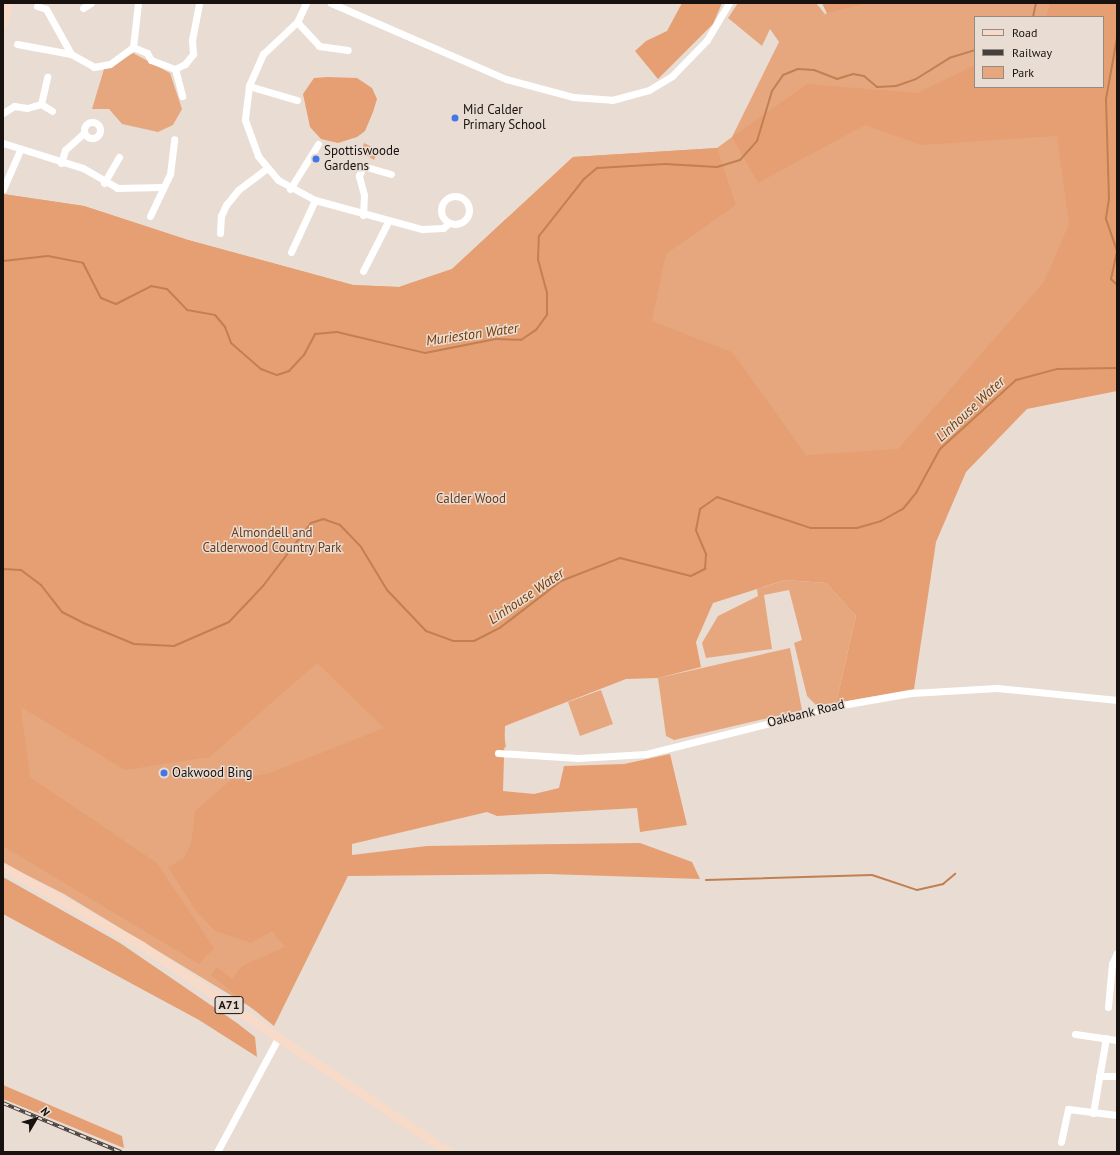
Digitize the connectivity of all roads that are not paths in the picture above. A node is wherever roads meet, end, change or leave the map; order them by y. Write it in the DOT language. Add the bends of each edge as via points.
graph roads {
  1 [pos="8,3"];
  2 [pos="92,3"];
  3 [pos="199,3"];
  4 [pos="306,3"];
  5 [pos="331,3"];
  6 [pos="729,3"];
  7 [pos="134,4"];
  8 [pos="37,6"];
  9 [pos="83,8"];
  10 [pos="297,22"];
  11 [pos="3,24"];
  12 [pos="17,44"];
  13 [pos="133,47"];
  14 [pos="348,50"];
  15 [pos="71,54"];
  16 [pos="175,69"];
  17 [pos="47,77"];
  18 [pos="249,86"];
  19 [pos="182,96"];
  20 [pos="297,100"];
  21 [pos="41,104"];
  22 [pos="52,111"];
  23 [pos="3,113"];
  24 [pos="84,133"];
  25 [pos="174,140"];
  26 [pos="3,142"];
  27 [pos="318,144"];
  28 [pos="20,150"];
  29 [pos="119,157"];
  30 [pos="61,163"];
  31 [pos="267,168"];
  32 [pos="391,174"];
  33 [pos="104,183"];
  34 [pos="162,187"];
  35 [pos="3,188"];
  36 [pos="290,189"];
  37 [pos="315,200"];
  38 [pos="363,215"];
  39 [pos="150,216"];
  40 [pos="389,220"];
  41 [pos="450,223"];
  42 [pos="220,233"];
  43 [pos="291,252"];
  44 [pos="367,267"];
  45 [pos="1117,700"];
  46 [pos="498,753"];
  47 [pos="3,868"];
  48 [pos="1117,953"];
  49 [pos="1108,1007"];
  50 [pos="1075,1034"];
  51 [pos="278,1038"];
  52 [pos="1106,1038"];
  53 [pos="1117,1040"];
  54 [pos="1099,1076"];
  55 [pos="1117,1076"];
  56 [pos="1093,1113"];
  57 [pos="1117,1116"];
  58 [pos="1062,1142"];
  59 [pos="217,1152"];
  60 [pos="449,1152"];
  1 -- 11 [label="main road"];
  2 -- 9 [label="street"];
  3 -- 16 [label="street" via="192,40 193,54"];
  4 -- 10 [label="street"];
  5 -- 6 [label="street" via="506,79 573,97 612,100 649,90 672,76 707,40"];
  7 -- 13 [label="street"];
  8 -- 15 [label="street" via="46,10"];
  10 -- 14 [label="street" via="319,46"];
  10 -- 18 [label="street" via="263,54"];
  12 -- 15 [label="street"];
  13 -- 15 [label="street" via="110,64 94,67"];
  13 -- 16 [label="street" via="147,53 151,60"];
  16 -- 19 [label="street"];
  17 -- 21 [label="street"];
  18 -- 20 [label="street"];
  18 -- 31 [label="street" via="245,120 252,144"];
  21 -- 22 [label="street"];
  21 -- 23 [label="street" via="27,108 14,106"];
  24 -- 30 [label="street" via="65,150"];
  25 -- 34 [label="street" via="170,174"];
  26 -- 28 [label="street"];
  27 -- 36 [label="street"];
  28 -- 30 [label="street"];
  28 -- 35 [label="street"];
  29 -- 33 [label="street"];
  30 -- 33 [label="street" via="82,168"];
  31 -- 36 [label="street"];
  31 -- 42 [label="street" via="238,190 226,205 221,216"];
  32 -- 38 [label="street" via="363,166 360,176 364,195"];
  33 -- 34 [label="street" via="117,188"];
  34 -- 39 [label="street"];
  36 -- 37 [label="street"];
  37 -- 38 [label="street"];
  37 -- 43 [label="street"];
  38 -- 40 [label="street"];
  40 -- 41 [label="street" via="422,229 443,228"];
  40 -- 44 [label="street"];
  41 -- 41 [label="street" via="441,213 442,203 448,197 460,196 468,204 469,214 459,224"];
  45 -- 46 [label="street, Oakbank Road" via="997,688 911,693 842,705 663,752 586,758"];
  47 -- 51 [label="main road, A71" via="142,946"];
  48 -- 49 [label="street" via="1112,964"];
  50 -- 52 [label="street"];
  51 -- 59 [label="street"];
  51 -- 60 [label="main road, A71"];
  52 -- 53 [label="street"];
  52 -- 54 [label="street"];
  54 -- 55 [label="street"];
  54 -- 56 [label="street"];
  56 -- 57 [label="street"];
  56 -- 58 [label="street" via="1068,1109"];
}
